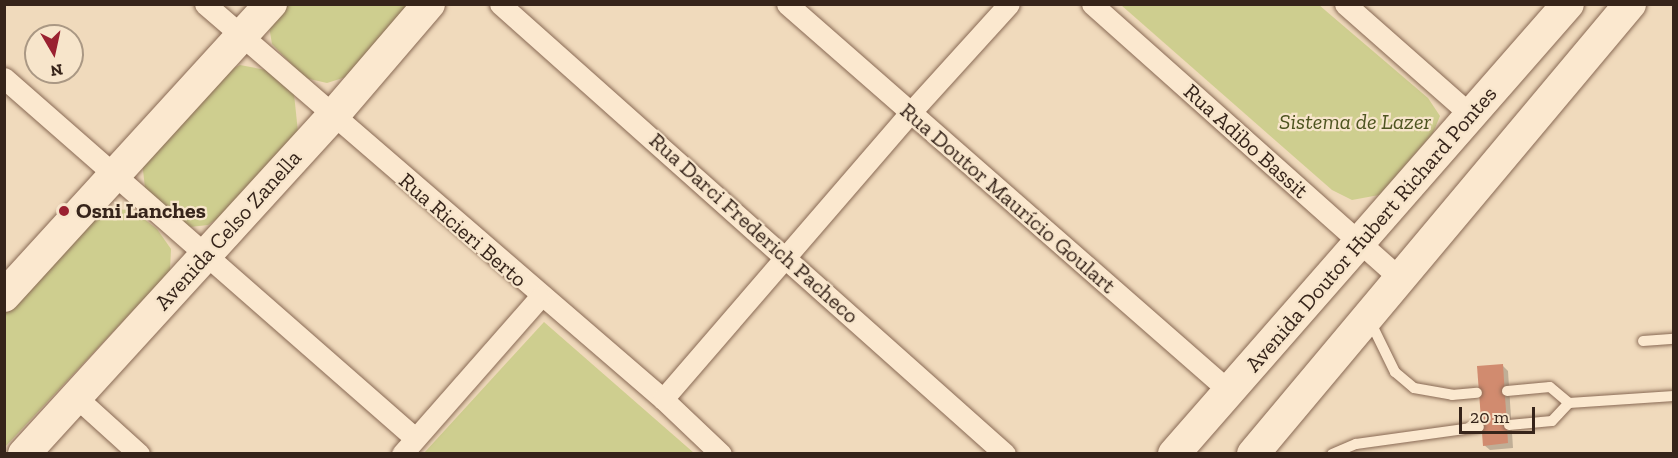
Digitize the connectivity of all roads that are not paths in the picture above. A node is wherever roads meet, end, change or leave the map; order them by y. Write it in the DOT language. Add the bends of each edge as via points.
graph roads {
  1 [pos="205,4"];
  2 [pos="271,4"];
  3 [pos="429,4"];
  4 [pos="500,4"];
  5 [pos="787,4"];
  6 [pos="1009,4"];
  7 [pos="1092,4"];
  8 [pos="1345,4"];
  9 [pos="1568,4"];
  10 [pos="1630,4"];
  11 [pos="242,38"];
  12 [pos="4,78"];
  13 [pos="910,113"];
  14 [pos="1471,115"];
  15 [pos="332,117"];
  16 [pos="116,176"];
  17 [pos="1358,241"];
  18 [pos="206,255"];
  19 [pos="788,257"];
  20 [pos="1399,278"];
  21 [pos="4,297"];
  22 [pos="540,297"];
  23 [pos="1367,316"];
  24 [pos="1674,339"];
  25 [pos="1643,341"];
  26 [pos="1229,391"];
  27 [pos="1507,391"];
  28 [pos="1478,393"];
  29 [pos="1674,396"];
  30 [pos="76,397"];
  31 [pos="663,399"];
  32 [pos="1569,403"];
  33 [pos="1509,424"];
  34 [pos="1479,428"];
  35 [pos="408,446"];
  36 [pos="24,453"];
  37 [pos="139,453"];
  38 [pos="721,453"];
  39 [pos="1005,453"];
  40 [pos="1174,453"];
  41 [pos="1254,453"];
  42 [pos="1332,453"];
  1 -- 11 [label="street, Rua Ricieri Berto"];
  2 -- 11 [label="main road"];
  3 -- 15 [label="main road, Avenida Celso Zanella"];
  4 -- 19 [label="street, Rua Darci Frederich Pacheco"];
  5 -- 13 [label="street, Rua Doutor Maurício Goulart"];
  6 -- 13 [label="street"];
  7 -- 17 [label="street, Rua Adibo Bassit"];
  8 -- 14 [label="street"];
  9 -- 14 [label="main road, Avenida Doutor Hubert Richard Pontes"];
  10 -- 20 [label="main road"];
  11 -- 15 [label="street, Rua Ricieri Berto"];
  11 -- 16 [label="main road"];
  12 -- 16 [label="street"];
  13 -- 19 [label="street"];
  13 -- 26 [label="street, Rua Doutor Maurício Goulart"];
  14 -- 17 [label="main road, Avenida Doutor Hubert Richard Pontes"];
  15 -- 18 [label="main road, Avenida Celso Zanella"];
  15 -- 22 [label="street, Rua Ricieri Berto"];
  16 -- 18 [label="street"];
  16 -- 21 [label="main road"];
  17 -- 20 [label="street, Rua Adibo Bassit"];
  17 -- 26 [label="main road, Avenida Doutor Hubert Richard Pontes"];
  18 -- 30 [label="main road, Avenida Celso Zanella"];
  18 -- 35 [label="street"];
  19 -- 31 [label="street"];
  19 -- 39 [label="street, Rua Darci Frederich Pacheco"];
  20 -- 23 [label="main road"];
  22 -- 31 [label="street, Rua Ricieri Berto"];
  22 -- 35 [label="street"];
  23 -- 28 [label="lane" via="1395,372 1414,388 1452,395"];
  23 -- 41 [label="main road"];
  24 -- 25 [label="lane"];
  26 -- 40 [label="main road, Avenida Doutor Hubert Richard Pontes"];
  27 -- 32 [label="lane" via="1550,387"];
  29 -- 32 [label="lane"];
  30 -- 36 [label="main road, Avenida Celso Zanella"];
  30 -- 37 [label="street"];
  31 -- 38 [label="street, Rua Ricieri Berto"];
  32 -- 33 [label="lane" via="1552,422"];
  34 -- 42 [label="lane" via="1356,444"];
}
